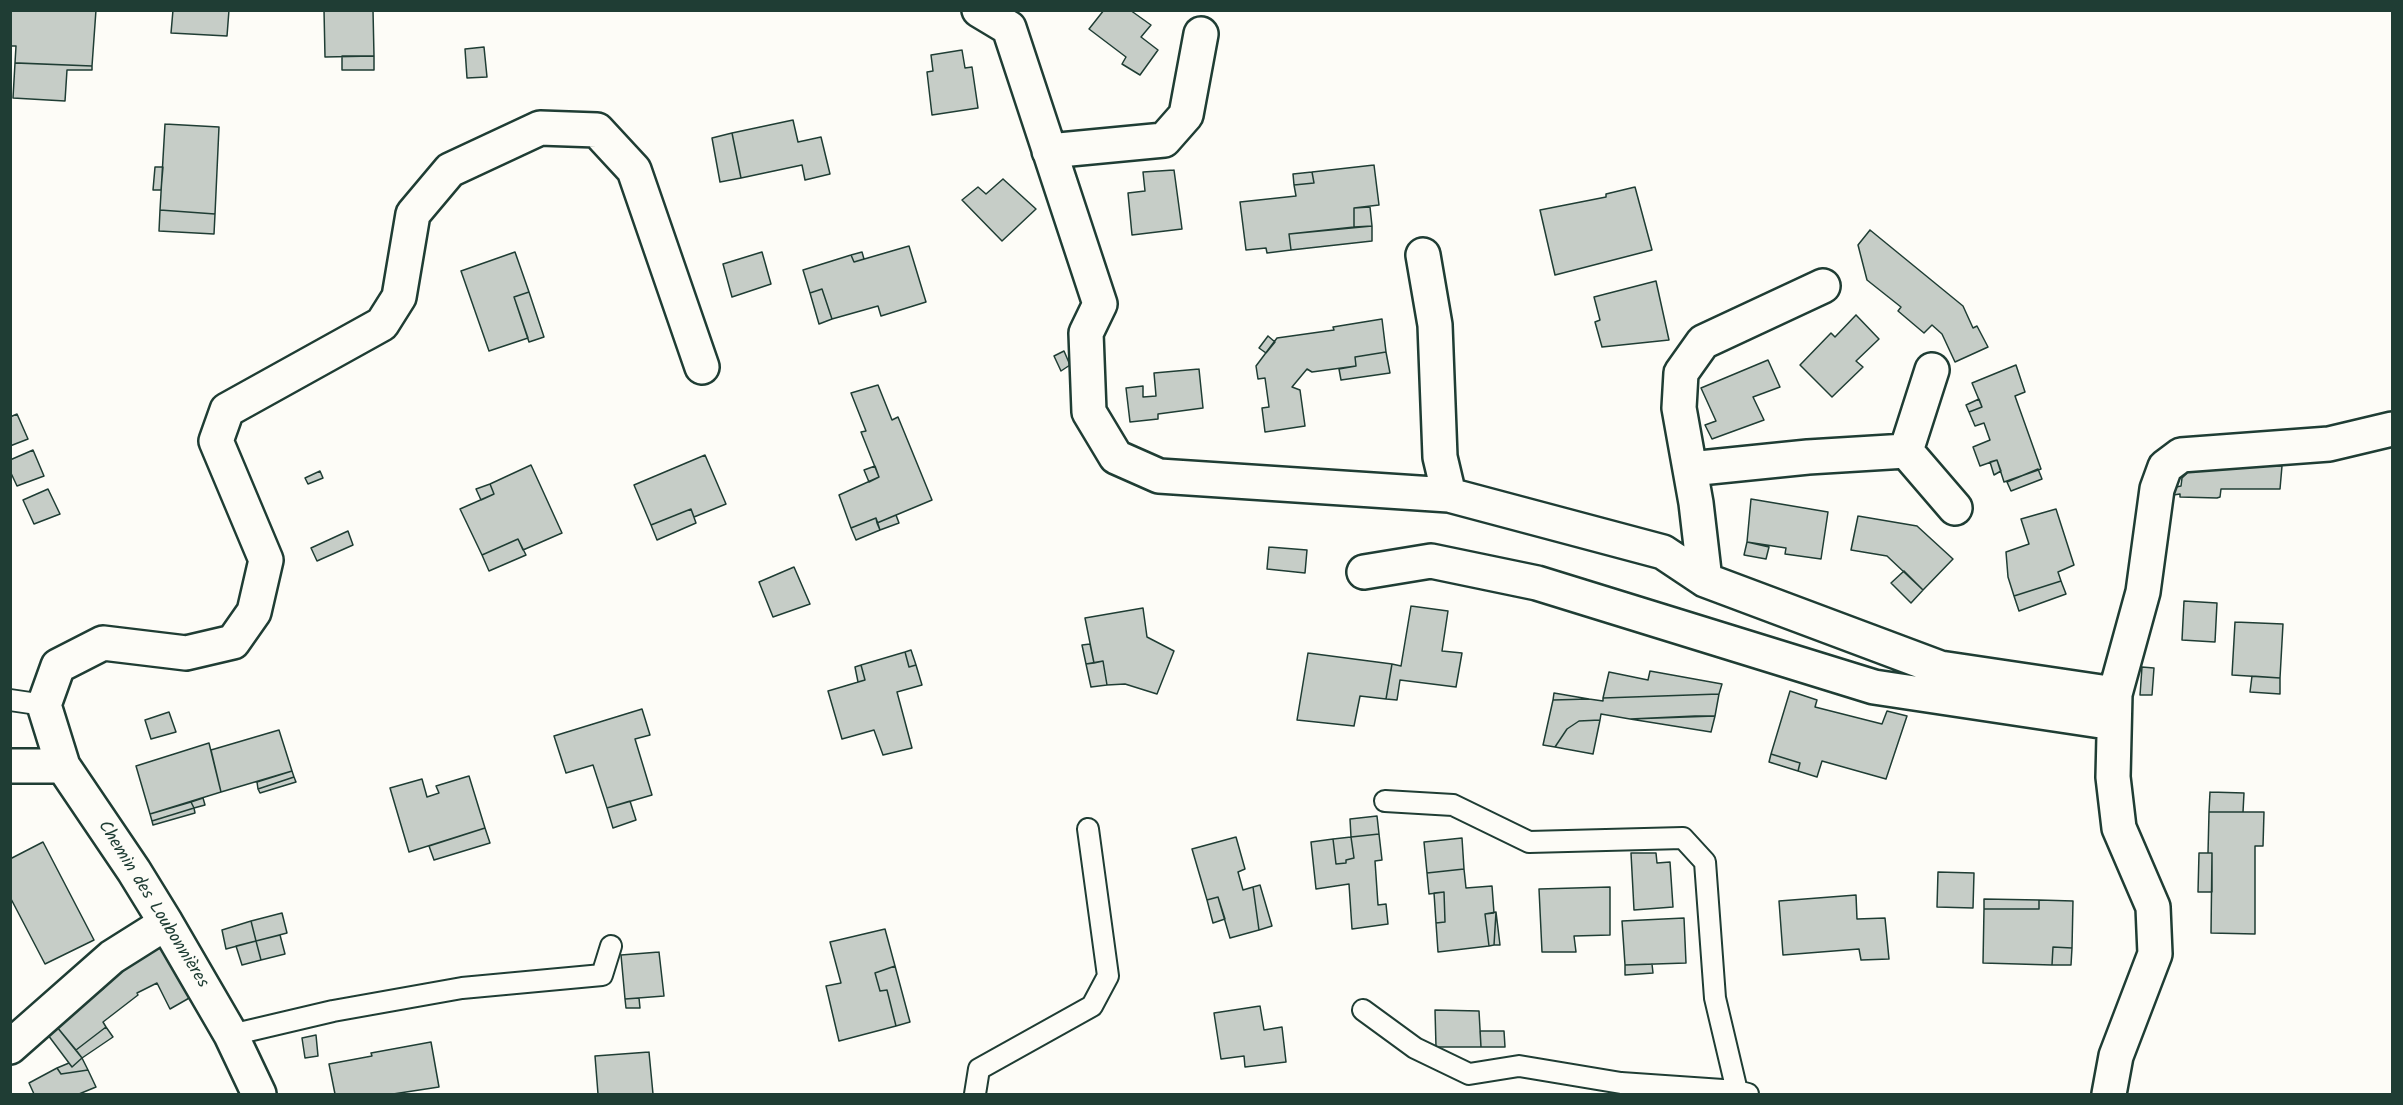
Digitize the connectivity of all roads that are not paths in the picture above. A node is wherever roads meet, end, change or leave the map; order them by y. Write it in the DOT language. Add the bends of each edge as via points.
graph roads {
  1 [pos="979,10"];
  2 [pos="1201,34"];
  3 [pos="1049,151"];
  4 [pos="1423,255"];
  5 [pos="1823,286"];
  6 [pos="702,367"];
  7 [pos="1932,370"];
  8 [pos="2392,429"];
  9 [pos="1906,452"];
  10 [pos="1690,469"];
  11 [pos="1449,495"];
  12 [pos="1955,508"];
  13 [pos="1364,572"];
  14 [pos="1705,580"];
  15 [pos="10,700"];
  16 [pos="44,705"];
  17 [pos="2114,708"];
  18 [pos="10,766"];
  19 [pos="63,766"];
  20 [pos="1385,801"];
  21 [pos="1088,830"];
  22 [pos="166,923"];
  23 [pos="611,946"];
  24 [pos="1363,1010"];
  25 [pos="231,1035"];
  26 [pos="10,1047"];
  27 [pos="1743,1093"];
  28 [pos="259,1095"];
  29 [pos="975,1095"];
  30 [pos="2109,1095"];
  1 -- 3 [label="street" via="1009,28"];
  2 -- 3 [label="street" via="1186,115 1164,140"];
  3 -- 11 [label="street" via="1100,304 1086,333 1089,412 1116,457 1159,476"];
  4 -- 11 [label="street" via="1435,325 1440,457"];
  5 -- 10 [label="street" via="1703,342 1681,373 1679,408"];
  6 -- 16 [label="street" via="634,170 597,130 540,128 450,170 413,214 399,297 382,324 227,410 216,441 266,560 254,612 233,642 186,653 103,643 58,666"];
  7 -- 9 [label="street"];
  8 -- 17 [label="street" via="2329,444 2181,455 2165,467 2157,489 2143,592"];
  9 -- 10 [label="street"];
  9 -- 12 [label="street"];
  10 -- 14 [label="street"];
  11 -- 14 [label="street" via="1663,552"];
  13 -- 17 [label="street" via="1431,561 1537,583 1874,687"];
  14 -- 17 [label="street" via="1940,668"];
  15 -- 16 [label="lane"];
  16 -- 19 [label="street, Chemin des Loubonnières"];
  17 -- 30 [label="street" via="2113,777 2119,828 2153,907 2155,954 2116,1056"];
  18 -- 19 [label="street"];
  19 -- 22 [label="street, Chemin des Loubonnières"];
  20 -- 27 [label="lane" via="1453,805 1529,842 1683,838 1705,862 1716,998"];
  21 -- 29 [label="lane" via="1108,976 1092,1006 979,1069"];
  22 -- 25 [label="street, Chemin des Loubonnières"];
  22 -- 26 [label="street" via="112,957"];
  23 -- 25 [label="lane" via="602,975 462,988 333,1011"];
  24 -- 27 [label="lane" via="1415,1048 1468,1074 1519,1066 1621,1083"];
  25 -- 28 [label="street, Chemin des Loubonnières"];
}
